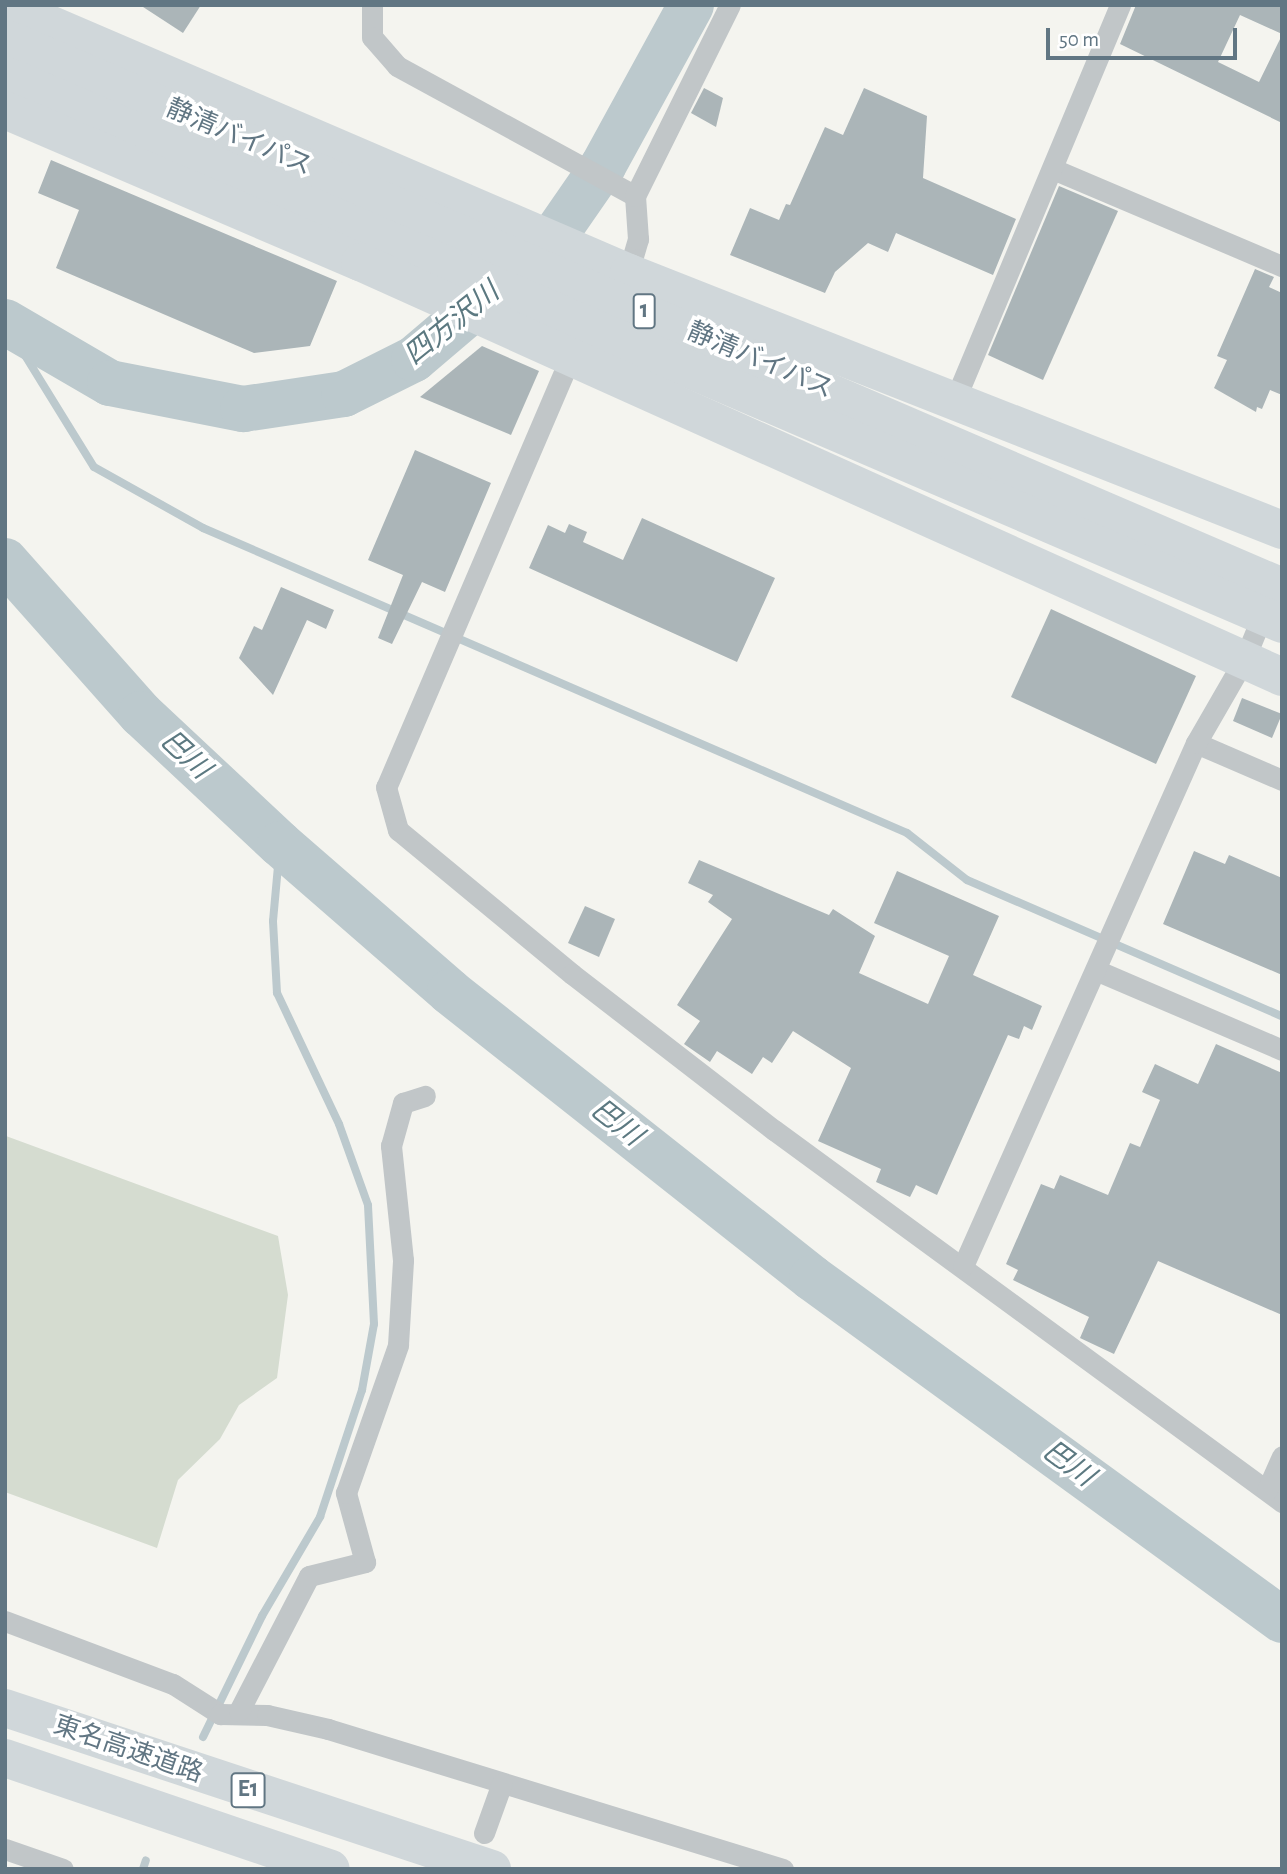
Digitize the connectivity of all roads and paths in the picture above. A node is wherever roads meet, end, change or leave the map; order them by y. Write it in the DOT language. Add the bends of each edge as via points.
graph roads {
  1 [pos="5,5"];
  2 [pos="372,5"];
  3 [pos="730,5"];
  4 [pos="1120,5"];
  5 [pos="5,38"];
  6 [pos="5,75"];
  7 [pos="5,110"];
  8 [pos="1053,169"];
  9 [pos="627,192"];
  10 [pos="1282,266"];
  11 [pos="613,282"];
  12 [pos="618,339"];
  13 [pos="579,360"];
  14 [pos="954,402"];
  15 [pos="1282,530"];
  16 [pos="1282,554"];
  17 [pos="1282,568"];
  18 [pos="1282,587"];
  19 [pos="1282,624"];
  20 [pos="1282,658"];
  21 [pos="1244,660"];
  22 [pos="1282,677"];
  23 [pos="1196,743"];
  24 [pos="1282,780"];
  25 [pos="1098,971"];
  26 [pos="1282,1050"];
  27 [pos="425,1096"];
  28 [pos="963,1266"];
  29 [pos="1282,1456"];
  30 [pos="1274,1496"];
  31 [pos="5,1621"];
  32 [pos="5,1708"];
  33 [pos="229,1712"];
  34 [pos="5,1758"];
  35 [pos="502,1783"];
  36 [pos="5,1849"];
  37 [pos="488,1851"];
  38 [pos="63,1869"];
  39 [pos="331,1869"];
  40 [pos="783,1869"];
  1 -- 11 [label="highway, 1"];
  2 -- 9 [label="street" via="372,37 397,66"];
  3 -- 9 [label="street"];
  4 -- 8 [label="street"];
  5 -- 11 [label="highway, 静清バイパス / 1"];
  6 -- 12 [label="highway, 静清バイパス / 1"];
  7 -- 13 [label="highway"];
  8 -- 10 [label="street"];
  8 -- 14 [label="street"];
  9 -- 11 [label="street" via="638,239"];
  11 -- 13 [label="street"];
  11 -- 14 [label="highway, 1"];
  11 -- 16 [label="highway" via="768,339"];
  11 -- 18 [label="highway, 静清バイパス / 1"];
  12 -- 19 [label="highway, 静清バイパス / 1"];
  12 -- 20 [label="highway" via="779,428 1149,603"];
  13 -- 21 [label="highway"];
  13 -- 28 [label="street" via="386,787 398,830 572,974 731,1097"];
  14 -- 15 [label="highway, 1"];
  17 -- 21 [label="street"];
  21 -- 22 [label="highway"];
  21 -- 23 [label="street"];
  23 -- 24 [label="street"];
  23 -- 25 [label="street"];
  25 -- 26 [label="street"];
  25 -- 28 [label="street"];
  27 -- 33 [label="street" via="403,1103 391,1146 403,1260 398,1345 346,1493 365,1562 309,1576"];
  28 -- 30 [label="street"];
  29 -- 30 [label="street"];
  31 -- 33 [label="street" via="173,1684"];
  32 -- 37 [label="highway, 東名高速道路 / E1"];
  33 -- 35 [label="street" via="328,1729"];
  34 -- 39 [label="highway, 東名高速道路 / E1"];
  35 -- 37 [label="street"];
  35 -- 40 [label="street"];
  36 -- 38 [label="street"];
}
